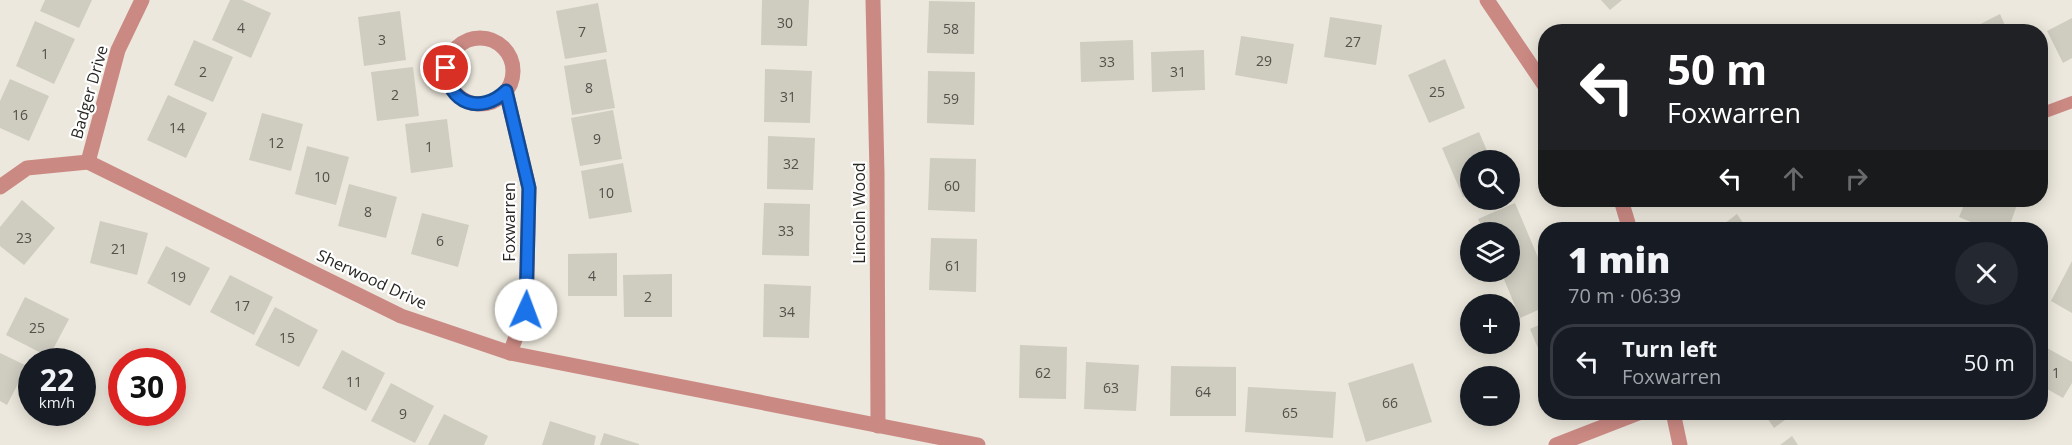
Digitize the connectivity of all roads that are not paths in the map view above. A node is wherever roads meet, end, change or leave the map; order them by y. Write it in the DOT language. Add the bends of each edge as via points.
graph roads {
  1 [pos="142,0"];
  2 [pos="873,0"];
  3 [pos="1487,0"];
  4 [pos="1538,76"];
  5 [pos="506,91"];
  6 [pos="2072,102"];
  7 [pos="2048,111"];
  8 [pos="88,162"];
  9 [pos="0,187"];
  10 [pos="1623,207"];
  11 [pos="1628,222"];
  12 [pos="510,353"];
  13 [pos="1620,420"];
  14 [pos="1675,420"];
  15 [pos="878,426"];
  16 [pos="978,445"];
  17 [pos="1556,445"];
  18 [pos="1680,445"];
  1 -- 8 [label="street, Badger Drive" via="118,50"];
  2 -- 15 [label="street, Lincoln Wood"];
  3 -- 4 [label="street"];
  5 -- 5 [label="street, Foxwarren" via="489,104 478,105 458,97 451,89 446,68 455,49 474,39 496,42 511,59 512,81"];
  5 -- 12 [label="street, Foxwarren" via="529,188 526,310"];
  6 -- 7 [label="lane"];
  8 -- 9 [label="street" via="27,168"];
  8 -- 12 [label="street, Sherwood Drive" via="401,316"];
  10 -- 11 [label="street"];
  12 -- 15 [label="street, Sherwood Drive"];
  13 -- 17 [label="street"];
  14 -- 18 [label="street"];
  15 -- 16 [label="street"];
}
